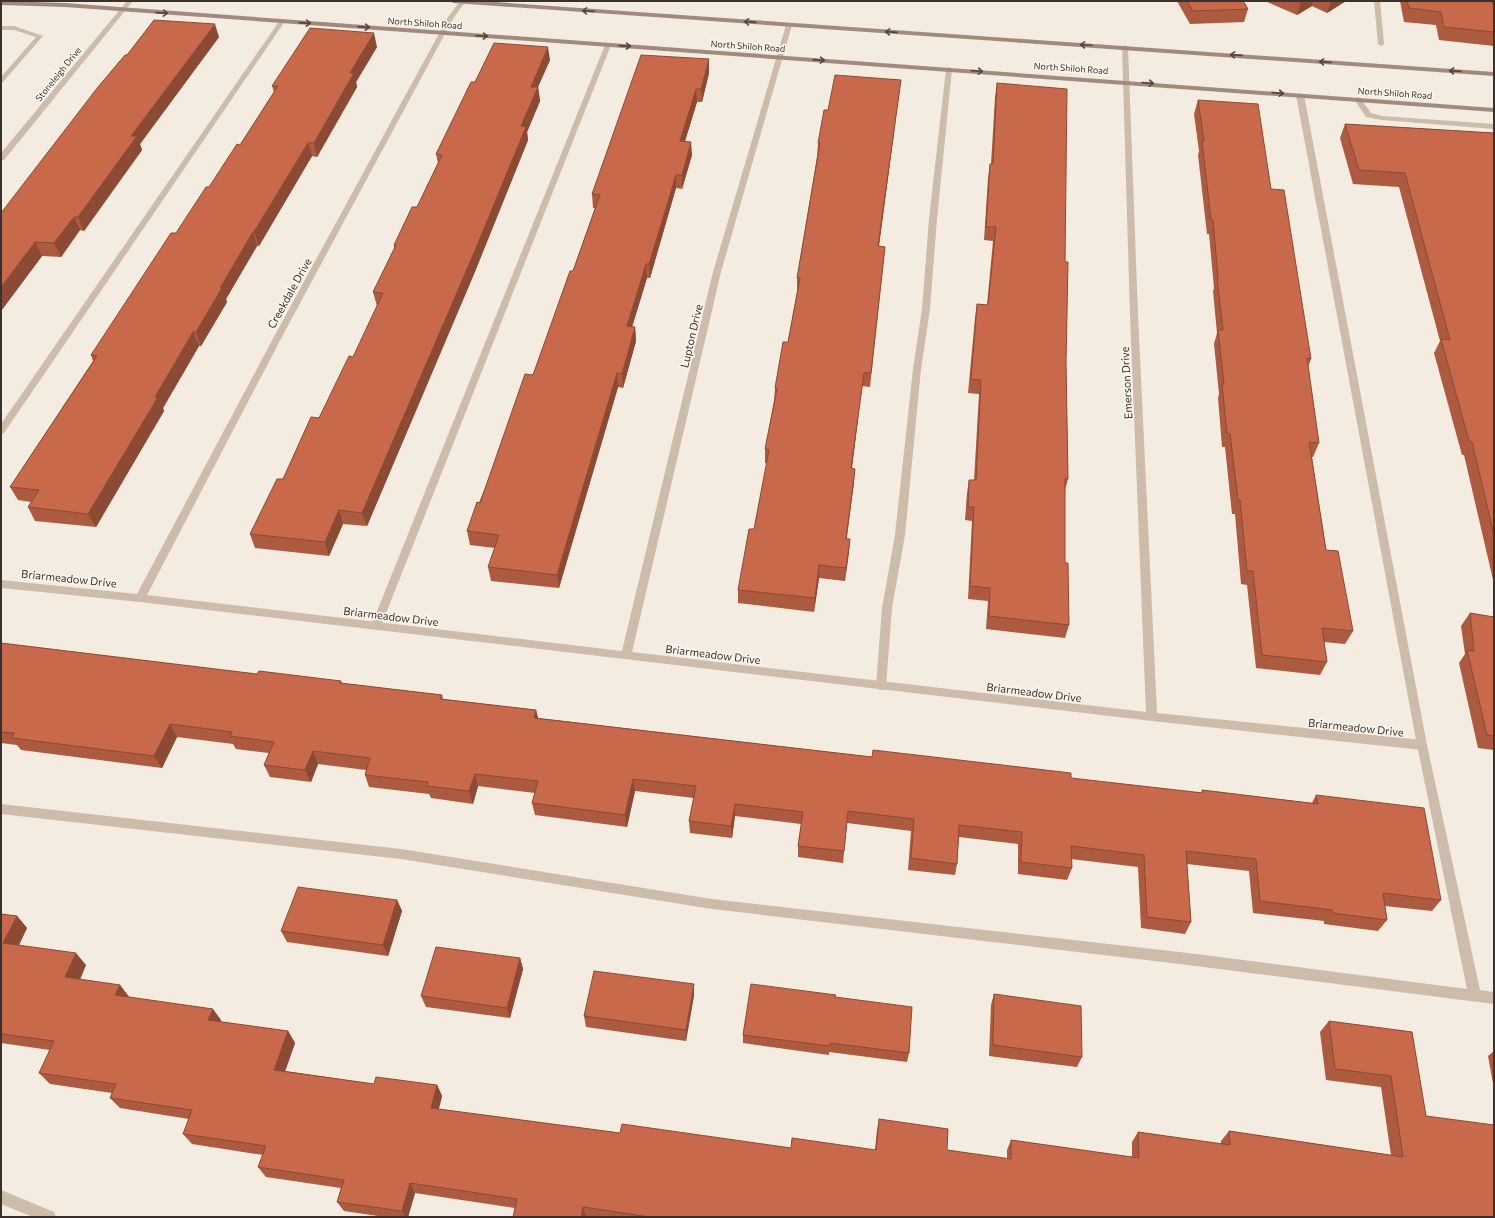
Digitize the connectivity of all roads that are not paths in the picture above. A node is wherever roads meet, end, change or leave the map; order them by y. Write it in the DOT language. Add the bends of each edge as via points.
graph roads {
  1 [pos="130,1"];
  2 [pos="453,1"];
  3 [pos="463,1"];
  4 [pos="1377,1"];
  5 [pos="1,3"];
  6 [pos="123,10"];
  7 [pos="282,21"];
  8 [pos="789,25"];
  9 [pos="1,28"];
  10 [pos="443,33"];
  11 [pos="1381,44"];
  12 [pos="608,45"];
  13 [pos="1125,47"];
  14 [pos="780,57"];
  15 [pos="949,68"];
  16 [pos="1494,74"];
  17 [pos="1,81"];
  18 [pos="1126,82"];
  19 [pos="1300,95"];
  20 [pos="1358,99"];
  21 [pos="1494,110"];
  22 [pos="1494,126"];
  23 [pos="1,158"];
  24 [pos="1,431"];
  25 [pos="1,584"];
  26 [pos="140,598"];
  27 [pos="376,626"];
  28 [pos="626,656"];
  29 [pos="881,686"];
  30 [pos="1152,717"];
  31 [pos="1422,745"];
  32 [pos="1,808"];
  33 [pos="1475,996"];
  34 [pos="1494,998"];
  35 [pos="1,1197"];
  36 [pos="49,1217"];
  1 -- 6 [label="street, Stoneleigh Drive"];
  2 -- 3 [label="main road"];
  8 -- 3 [label="main road, one-way"];
  3 -- 10 [label="street, Creekdale Drive"];
  4 -- 11 [label="street"];
  5 -- 6 [label="main road, North Shiloh Road"];
  6 -- 7 [label="main road, North Shiloh Road, one-way"];
  6 -- 23 [label="street, Stoneleigh Drive"];
  7 -- 10 [label="main road, North Shiloh Road, one-way"];
  7 -- 24 [label="street"];
  13 -- 8 [label="main road, one-way"];
  8 -- 14 [label="street, Lupton Drive"];
  9 -- 17 [label="street" via="14,28 40,36"];
  10 -- 12 [label="main road, North Shiloh Road, one-way"];
  10 -- 26 [label="street, Creekdale Drive"];
  12 -- 14 [label="main road, North Shiloh Road, one-way"];
  12 -- 27 [label="street"];
  16 -- 13 [label="main road, one-way"];
  13 -- 18 [label="street, Emerson Drive"];
  14 -- 15 [label="main road, North Shiloh Road, one-way"];
  14 -- 28 [label="street, Lupton Drive" via="717,272"];
  15 -- 18 [label="main road, North Shiloh Road, one-way"];
  15 -- 29 [label="street" via="926,309 917,369 900,535 887,608"];
  18 -- 19 [label="main road, North Shiloh Road, one-way"];
  18 -- 30 [label="street, Emerson Drive"];
  19 -- 20 [label="main road, North Shiloh Road"];
  19 -- 31 [label="street"];
  20 -- 21 [label="main road, North Shiloh Road"];
  20 -- 22 [label="street" via="1369,115 1382,118"];
  25 -- 26 [label="street, Briarmeadow Drive"];
  26 -- 27 [label="street, Briarmeadow Drive"];
  27 -- 28 [label="street, Briarmeadow Drive"];
  28 -- 29 [label="street, Briarmeadow Drive"];
  29 -- 30 [label="street, Briarmeadow Drive"];
  30 -- 31 [label="street, Briarmeadow Drive"];
  31 -- 33 [label="street"];
  32 -- 33 [label="street" via="401,854 712,904"];
  33 -- 34 [label="street"];
  35 -- 36 [label="street"];
}
